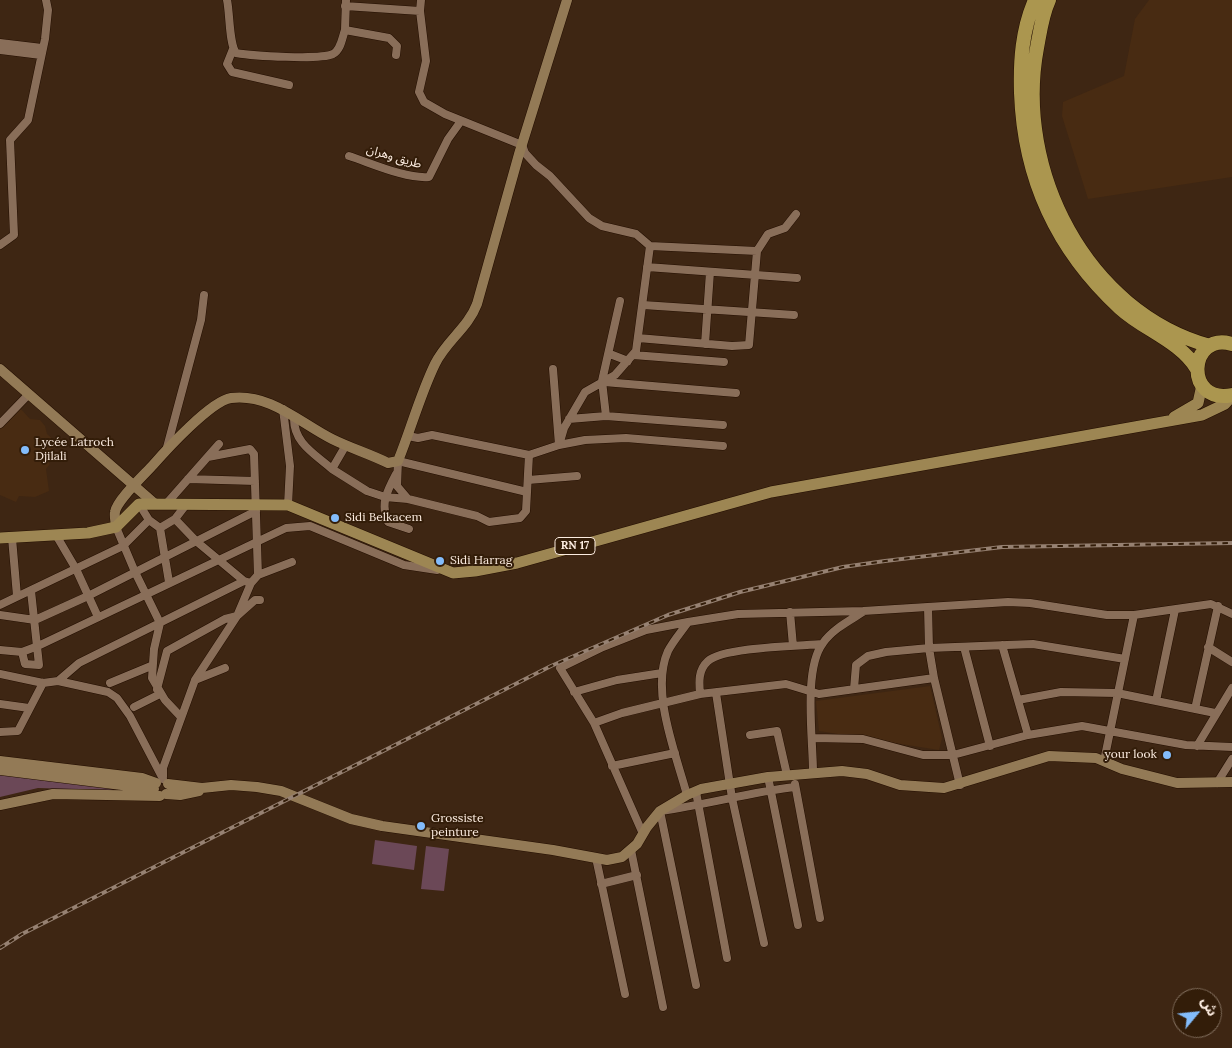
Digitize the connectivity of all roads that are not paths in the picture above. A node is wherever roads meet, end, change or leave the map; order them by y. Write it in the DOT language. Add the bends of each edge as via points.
graph roads {
  1 [pos="46,0"];
  2 [pos="227,0"];
  3 [pos="421,0"];
  4 [pos="566,0"];
  5 [pos="1035,0"];
  6 [pos="1049,0"];
  7 [pos="345,3"];
  8 [pos="420,11"];
  9 [pos="345,30"];
  10 [pos="0,43"];
  11 [pos="233,49"];
  12 [pos="0,50"];
  13 [pos="42,51"];
  14 [pos="396,55"];
  15 [pos="289,85"];
  16 [pos="461,120"];
  17 [pos="522,145"];
  18 [pos="349,156"];
  19 [pos="796,214"];
  20 [pos="0,246"];
  21 [pos="650,246"];
  22 [pos="757,251"];
  23 [pos="647,267"];
  24 [pos="710,272"];
  25 [pos="756,275"];
  26 [pos="797,278"];
  27 [pos="204,295"];
  28 [pos="620,301"];
  29 [pos="643,305"];
  30 [pos="707,309"];
  31 [pos="753,312"];
  32 [pos="794,315"];
  33 [pos="1232,334"];
  34 [pos="638,338"];
  35 [pos="705,344"];
  36 [pos="1221,345"];
  37 [pos="610,354"];
  38 [pos="631,358"];
  39 [pos="724,362"];
  40 [pos="0,369"];
  41 [pos="553,369"];
  42 [pos="1196,369"];
  43 [pos="602,381"];
  44 [pos="1202,385"];
  45 [pos="736,393"];
  46 [pos="28,395"];
  47 [pos="1232,396"];
  48 [pos="284,409"];
  49 [pos="606,416"];
  50 [pos="294,417"];
  51 [pos="569,419"];
  52 [pos="1165,422"];
  53 [pos="0,424"];
  54 [pos="723,425"];
  55 [pos="408,436"];
  56 [pos="219,444"];
  57 [pos="346,445"];
  58 [pos="559,445"];
  59 [pos="723,446"];
  60 [pos="166,451"];
  61 [pos="529,455"];
  62 [pos="208,457"];
  63 [pos="397,466"];
  64 [pos="332,470"];
  65 [pos="577,476"];
  66 [pos="188,479"];
  67 [pos="528,480"];
  68 [pos="255,481"];
  69 [pos="136,486"];
  70 [pos="526,492"];
  71 [pos="385,497"];
  72 [pos="408,499"];
  73 [pos="154,503"];
  74 [pos="166,503"];
  75 [pos="139,504"];
  76 [pos="288,505"];
  77 [pos="185,506"];
  78 [pos="256,508"];
  79 [pos="175,519"];
  80 [pos="149,520"];
  81 [pos="116,527"];
  82 [pos="160,528"];
  83 [pos="409,529"];
  84 [pos="56,535"];
  85 [pos="6,538"];
  86 [pos="196,541"];
  87 [pos="258,541"];
  88 [pos="123,546"];
  89 [pos="164,557"];
  90 [pos="218,559"];
  91 [pos="292,562"];
  92 [pos="76,569"];
  93 [pos="134,572"];
  94 [pos="453,573"];
  95 [pos="258,574"];
  96 [pos="169,582"];
  97 [pos="247,582"];
  98 [pos="31,591"];
  99 [pos="145,594"];
  100 [pos="17,596"];
  101 [pos="88,596"];
  102 [pos="260,600"];
  103 [pos="0,605"];
  104 [pos="1218,606"];
  105 [pos="928,607"];
  106 [pos="1175,610"];
  107 [pos="864,611"];
  108 [pos="790,612"];
  109 [pos="1232,614"];
  110 [pos="0,615"];
  111 [pos="1134,615"];
  112 [pos="237,616"];
  113 [pos="98,617"];
  114 [pos="35,620"];
  115 [pos="688,622"];
  116 [pos="160,623"];
  117 [pos="822,644"];
  118 [pos="1002,645"];
  119 [pos="38,646"];
  120 [pos="793,646"];
  121 [pos="1208,647"];
  122 [pos="929,648"];
  123 [pos="964,648"];
  124 [pos="0,650"];
  125 [pos="22,652"];
  126 [pos="1125,658"];
  127 [pos="1232,662"];
  128 [pos="152,666"];
  129 [pos="225,668"];
  130 [pos="662,673"];
  131 [pos="0,674"];
  132 [pos="934,678"];
  133 [pos="195,680"];
  134 [pos="58,681"];
  135 [pos="43,683"];
  136 [pos="110,684"];
  137 [pos="1232,688"];
  138 [pos="854,689"];
  139 [pos="159,692"];
  140 [pos="574,692"];
  141 [pos="716,693"];
  142 [pos="1117,693"];
  143 [pos="700,694"];
  144 [pos="811,694"];
  145 [pos="1018,700"];
  146 [pos="1156,701"];
  147 [pos="663,702"];
  148 [pos="0,704"];
  149 [pos="134,706"];
  150 [pos="30,708"];
  151 [pos="1195,709"];
  152 [pos="1215,713"];
  153 [pos="182,717"];
  154 [pos="594,723"];
  155 [pos="1109,731"];
  156 [pos="0,732"];
  157 [pos="750,735"];
  158 [pos="1028,735"];
  159 [pos="813,738"];
  160 [pos="990,746"];
  161 [pos="1197,746"];
  162 [pos="1232,747"];
  163 [pos="676,753"];
  164 [pos="953,755"];
  165 [pos="1232,759"];
  166 [pos="0,761"];
  167 [pos="1104,761"];
  168 [pos="612,766"];
  169 [pos="0,770"];
  170 [pos="813,772"];
  171 [pos="790,775"];
  172 [pos="768,777"];
  173 [pos="1232,782"];
  174 [pos="1217,783"];
  175 [pos="731,784"];
  176 [pos="960,785"];
  177 [pos="795,786"];
  178 [pos="161,787"];
  179 [pos="772,790"];
  180 [pos="691,794"];
  181 [pos="732,798"];
  182 [pos="0,805"];
  183 [pos="698,806"];
  184 [pos="660,811"];
  185 [pos="643,834"];
  186 [pos="631,850"];
  187 [pos="596,858"];
  188 [pos="637,875"];
  189 [pos="601,884"];
  190 [pos="820,918"];
  191 [pos="798,925"];
  192 [pos="764,943"];
  193 [pos="728,958"];
  194 [pos="696,985"];
  195 [pos="625,994"];
  196 [pos="663,1007"];
  1 -- 13 [label="street" via="48,10"];
  2 -- 11 [label="street"];
  3 -- 8 [label="street"];
  4 -- 17 [label="street"];
  5 -- 42 [label="highway" via="1022,44 1021,99 1026,147 1042,201 1062,240 1091,278 1136,321 1182,351"];
  6 -- 36 [label="highway" via="1034,64 1032,101 1034,133 1050,193 1077,244 1120,295 1174,333"];
  7 -- 8 [label="street"];
  7 -- 9 [label="street"];
  8 -- 16 [label="street" via="426,60 420,97 445,114"];
  9 -- 11 [label="street" via="339,48 330,55 281,57 236,53"];
  9 -- 14 [label="street" via="389,38 397,46"];
  10 -- 13 [label="street"];
  11 -- 15 [label="street" via="227,64 232,72"];
  12 -- 13 [label="street"];
  13 -- 20 [label="street" via="28,120 10,140 14,233"];
  16 -- 17 [label="street"];
  16 -- 18 [label="street, طريق وهران" via="429,177 422,178"];
  17 -- 21 [label="street" via="536,165 589,218 602,226 636,234"];
  17 -- 55 [label="street" via="477,304 436,363"];
  19 -- 22 [label="street" via="785,228 768,234"];
  21 -- 22 [label="street"];
  21 -- 23 [label="street"];
  22 -- 25 [label="street"];
  23 -- 24 [label="street"];
  23 -- 29 [label="street"];
  24 -- 25 [label="street"];
  24 -- 30 [label="street"];
  25 -- 26 [label="street"];
  25 -- 31 [label="street"];
  27 -- 60 [label="street"];
  28 -- 37 [label="street"];
  29 -- 30 [label="street"];
  29 -- 34 [label="street"];
  30 -- 31 [label="street"];
  30 -- 35 [label="street"];
  31 -- 32 [label="street"];
  31 -- 35 [label="street" via="749,345"];
  33 -- 36 [label="main road"];
  34 -- 35 [label="street"];
  34 -- 38 [label="street"];
  36 -- 42 [label="highway" via="1198,360"];
  37 -- 38 [label="street"];
  37 -- 43 [label="street"];
  38 -- 39 [label="street"];
  38 -- 43 [label="street" via="615,376"];
  40 -- 46 [label="street"];
  41 -- 58 [label="street"];
  42 -- 44 [label="highway"];
  43 -- 45 [label="street"];
  43 -- 49 [label="street"];
  43 -- 51 [label="street" via="585,392"];
  44 -- 47 [label="highway" via="1216,396"];
  44 -- 52 [label="main road, RN 17" via="1198,403"];
  46 -- 53 [label="street"];
  46 -- 69 [label="street"];
  47 -- 52 [label="main road, RN 17" via="1225,404 1207,413"];
  48 -- 50 [label="street"];
  48 -- 60 [label="street" via="253,399 230,398 212,408"];
  48 -- 76 [label="street" via="290,466"];
  49 -- 51 [label="street"];
  49 -- 54 [label="street"];
  50 -- 57 [label="street"];
  50 -- 64 [label="street" via="301,443"];
  51 -- 58 [label="street"];
  52 -- 94 [label="main road, RN 17" via="771,492 516,563"];
  55 -- 61 [label="street" via="432,435"];
  55 -- 63 [label="street"];
  56 -- 62 [label="street"];
  57 -- 63 [label="street"];
  57 -- 64 [label="street"];
  58 -- 59 [label="street" via="626,438"];
  58 -- 61 [label="street"];
  60 -- 69 [label="street"];
  61 -- 67 [label="street"];
  62 -- 66 [label="street"];
  62 -- 68 [label="street" via="250,449 254,454"];
  63 -- 70 [label="street"];
  63 -- 71 [label="street"];
  63 -- 72 [label="street" via="397,486"];
  64 -- 71 [label="street" via="367,491"];
  65 -- 67 [label="street"];
  66 -- 68 [label="street"];
  66 -- 74 [label="street"];
  67 -- 70 [label="street"];
  68 -- 78 [label="street"];
  69 -- 73 [label="street"];
  69 -- 81 [label="street" via="114,511"];
  70 -- 72 [label="street" via="526,511 520,518 502,522 490,522"];
  71 -- 72 [label="street"];
  71 -- 83 [label="street" via="384,512 388,522"];
  73 -- 74 [label="main road, RN 17"];
  73 -- 75 [label="main road, RN 17"];
  74 -- 77 [label="main road, RN 17"];
  75 -- 80 [label="street"];
  75 -- 81 [label="main road"];
  76 -- 78 [label="main road, RN 17"];
  76 -- 94 [label="main road, RN 17"];
  77 -- 78 [label="main road, RN 17"];
  77 -- 79 [label="street"];
  78 -- 86 [label="street"];
  78 -- 87 [label="street"];
  79 -- 82 [label="street"];
  79 -- 86 [label="street"];
  80 -- 82 [label="street"];
  80 -- 88 [label="street"];
  81 -- 84 [label="main road"];
  81 -- 88 [label="street"];
  82 -- 89 [label="street"];
  84 -- 85 [label="main road"];
  84 -- 92 [label="street"];
  85 -- 100 [label="street"];
  86 -- 89 [label="street"];
  86 -- 90 [label="street"];
  87 -- 90 [label="street"];
  87 -- 94 [label="street" via="286,528 310,526 404,565"];
  87 -- 95 [label="street"];
  88 -- 92 [label="street"];
  88 -- 93 [label="street"];
  89 -- 93 [label="street"];
  89 -- 96 [label="street"];
  90 -- 96 [label="street"];
  90 -- 97 [label="street"];
  91 -- 95 [label="street"];
  92 -- 98 [label="street"];
  92 -- 101 [label="street"];
  93 -- 99 [label="street"];
  93 -- 101 [label="street"];
  95 -- 97 [label="street"];
  96 -- 99 [label="street"];
  97 -- 112 [label="street"];
  97 -- 116 [label="street"];
  98 -- 100 [label="street"];
  98 -- 114 [label="street"];
  99 -- 113 [label="street"];
  99 -- 116 [label="street"];
  100 -- 103 [label="street"];
  101 -- 113 [label="street"];
  101 -- 114 [label="street"];
  102 -- 112 [label="street" via="255,600"];
  104 -- 106 [label="street" via="1196,605"];
  104 -- 109 [label="street"];
  104 -- 121 [label="street"];
  105 -- 107 [label="street"];
  105 -- 111 [label="street" via="1030,603 1074,612"];
  105 -- 122 [label="street"];
  106 -- 111 [label="street"];
  106 -- 146 [label="street"];
  107 -- 108 [label="street"];
  107 -- 117 [label="street" via="829,635"];
  108 -- 115 [label="street" via="738,614"];
  108 -- 120 [label="street"];
  110 -- 114 [label="street"];
  111 -- 126 [label="street"];
  112 -- 133 [label="street"];
  112 -- 139 [label="street" via="225,619 167,651"];
  113 -- 119 [label="street"];
  114 -- 119 [label="street"];
  115 -- 130 [label="street" via="668,651"];
  115 -- 140 [label="street" via="646,630 562,666 561,671"];
  116 -- 128 [label="street"];
  116 -- 134 [label="street" via="79,663"];
  117 -- 120 [label="street"];
  117 -- 144 [label="street" via="816,654"];
  118 -- 123 [label="street"];
  118 -- 126 [label="street" via="1033,644"];
  118 -- 145 [label="street"];
  119 -- 125 [label="street"];
  119 -- 125 [label="street" via="40,665 25,664"];
  120 -- 143 [label="street" via="728,653 708,660 700,671"];
  121 -- 127 [label="street"];
  121 -- 151 [label="street"];
  122 -- 123 [label="street"];
  122 -- 132 [label="street"];
  122 -- 138 [label="street" via="868,656 856,665"];
  123 -- 160 [label="street"];
  124 -- 125 [label="street"];
  126 -- 142 [label="street"];
  128 -- 136 [label="street"];
  128 -- 139 [label="street" via="152,678"];
  129 -- 133 [label="street"];
  130 -- 140 [label="street" via="617,680"];
  130 -- 147 [label="street"];
  131 -- 135 [label="street"];
  132 -- 138 [label="street"];
  132 -- 164 [label="street"];
  133 -- 153 [label="street"];
  134 -- 135 [label="street"];
  134 -- 178 [label="street" via="108,692 116,698 130,716"];
  135 -- 150 [label="street"];
  137 -- 152 [label="street"];
  138 -- 144 [label="street"];
  139 -- 149 [label="street"];
  139 -- 153 [label="street"];
  140 -- 154 [label="street"];
  141 -- 143 [label="street"];
  141 -- 144 [label="street" via="786,684"];
  141 -- 175 [label="street"];
  142 -- 145 [label="street" via="1061,692"];
  142 -- 146 [label="street"];
  142 -- 155 [label="street"];
  143 -- 147 [label="street"];
  144 -- 159 [label="street"];
  145 -- 158 [label="street"];
  146 -- 151 [label="street"];
  147 -- 154 [label="street"];
  147 -- 163 [label="street"];
  148 -- 150 [label="street"];
  150 -- 156 [label="street" via="18,731"];
  151 -- 152 [label="street"];
  152 -- 161 [label="street"];
  153 -- 178 [label="street" via="163,768"];
  154 -- 168 [label="street"];
  155 -- 158 [label="street" via="1082,726"];
  155 -- 161 [label="street"];
  155 -- 167 [label="street"];
  157 -- 171 [label="street" via="778,731"];
  158 -- 160 [label="street"];
  159 -- 164 [label="street" via="863,739 923,755"];
  159 -- 170 [label="street"];
  160 -- 164 [label="street"];
  161 -- 162 [label="street"];
  163 -- 168 [label="street"];
  163 -- 180 [label="street"];
  164 -- 176 [label="street"];
  165 -- 174 [label="street"];
  166 -- 178 [label="street" via="142,778"];
  167 -- 174 [label="street" via="1177,784"];
  167 -- 176 [label="street" via="1049,756"];
  168 -- 185 [label="street"];
  169 -- 178 [label="street"];
  170 -- 171 [label="street"];
  170 -- 176 [label="street" via="867,774 900,785 944,788"];
  171 -- 172 [label="street"];
  171 -- 177 [label="street"];
  172 -- 175 [label="street"];
  172 -- 179 [label="street"];
  173 -- 174 [label="street"];
  175 -- 180 [label="street"];
  175 -- 181 [label="street"];
  177 -- 179 [label="street"];
  177 -- 190 [label="street"];
  178 -- 182 [label="street" via="53,794"];
  178 -- 187 [label="street" via="180,796 213,786 257,786 281,791 351,819 382,826"];
  179 -- 181 [label="street"];
  179 -- 191 [label="street"];
  180 -- 183 [label="street"];
  180 -- 184 [label="street"];
  181 -- 183 [label="street"];
  181 -- 192 [label="street"];
  183 -- 184 [label="street"];
  183 -- 193 [label="street"];
  184 -- 185 [label="street"];
  184 -- 194 [label="street"];
  185 -- 186 [label="street"];
  186 -- 187 [label="street" via="622,857"];
  186 -- 188 [label="street"];
  187 -- 189 [label="street"];
  188 -- 189 [label="street"];
  188 -- 196 [label="street"];
  189 -- 195 [label="street"];
}
